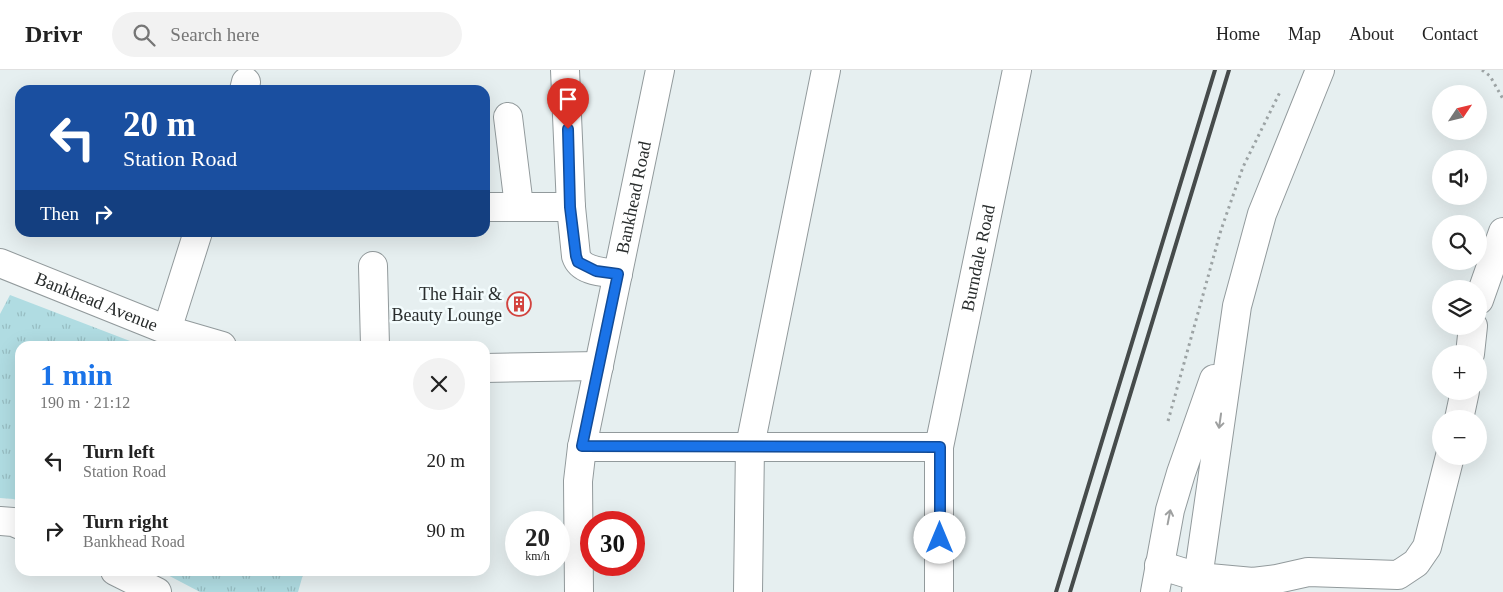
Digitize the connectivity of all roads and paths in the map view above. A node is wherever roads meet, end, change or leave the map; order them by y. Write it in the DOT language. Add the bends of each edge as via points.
graph roads {
  1 [pos="565,70"];
  2 [pos="660,70"];
  3 [pos="826,70"];
  4 [pos="1017,70"];
  5 [pos="1320,70"];
  6 [pos="1482,70"];
  7 [pos="1280,91"];
  8 [pos="1503,98"];
  9 [pos="508,117"];
  10 [pos="519,206"];
  11 [pos="490,207"];
  12 [pos="570,207"];
  13 [pos="1503,232"];
  14 [pos="196,237"];
  15 [pos="0,262"];
  16 [pos="373,266"];
  17 [pos="618,274"];
  18 [pos="1486,280"];
  19 [pos="1234,321"];
  20 [pos="166,330"];
  21 [pos="204,341"];
  22 [pos="375,341"];
  23 [pos="599,366"];
  24 [pos="490,368"];
  25 [pos="1168,422"];
  26 [pos="582,446"];
  27 [pos="750,446"];
  28 [pos="940,447"];
  29 [pos="1448,465"];
  30 [pos="0,520"];
  31 [pos="15,523"];
  32 [pos="1159,565"];
  33 [pos="125,576"];
  34 [pos="1197,584"];
  35 [pos="1400,584"];
  36 [pos="157,592"];
  37 [pos="579,592"];
  38 [pos="748,592"];
  39 [pos="940,592"];
  40 [pos="1155,592"];
  1 -- 12 [label="street"];
  2 -- 17 [label="street, Bankhead Road"];
  3 -- 27 [label="street"];
  4 -- 28 [label="street, Burndale Road"];
  5 -- 19 [label="street" via="1262,214"];
  6 -- 8 [label="path" via="1490,76"];
  7 -- 25 [label="path" via="1243,167 1221,230"];
  9 -- 10 [label="street"];
  10 -- 11 [label="street"];
  10 -- 12 [label="street"];
  12 -- 17 [label="street" via="578,262 596,271"];
  13 -- 18 [label="street"];
  14 -- 20 [label="street"];
  15 -- 20 [label="street, Bankhead Avenue"];
  16 -- 22 [label="street"];
  17 -- 23 [label="street, Bankhead Road"];
  32 -- 19 [label="street, one-way" via="1181,473"];
  19 -- 34 [label="street, one-way"];
  20 -- 21 [label="street, Bankhead Avenue"];
  23 -- 24 [label="street"];
  23 -- 26 [label="street, Bankhead Road"];
  26 -- 27 [label="street"];
  26 -- 37 [label="street, Bankhead Road" via="578,481"];
  27 -- 28 [label="street"];
  27 -- 38 [label="street"];
  28 -- 39 [label="street, Burndale Road"];
  29 -- 35 [label="street" via="1427,548"];
  30 -- 31 [label="street"];
  32 -- 34 [label="street"];
  32 -- 40 [label="street"];
  33 -- 36 [label="street"];
  34 -- 35 [label="street" via="1252,582 1308,572"];
}
